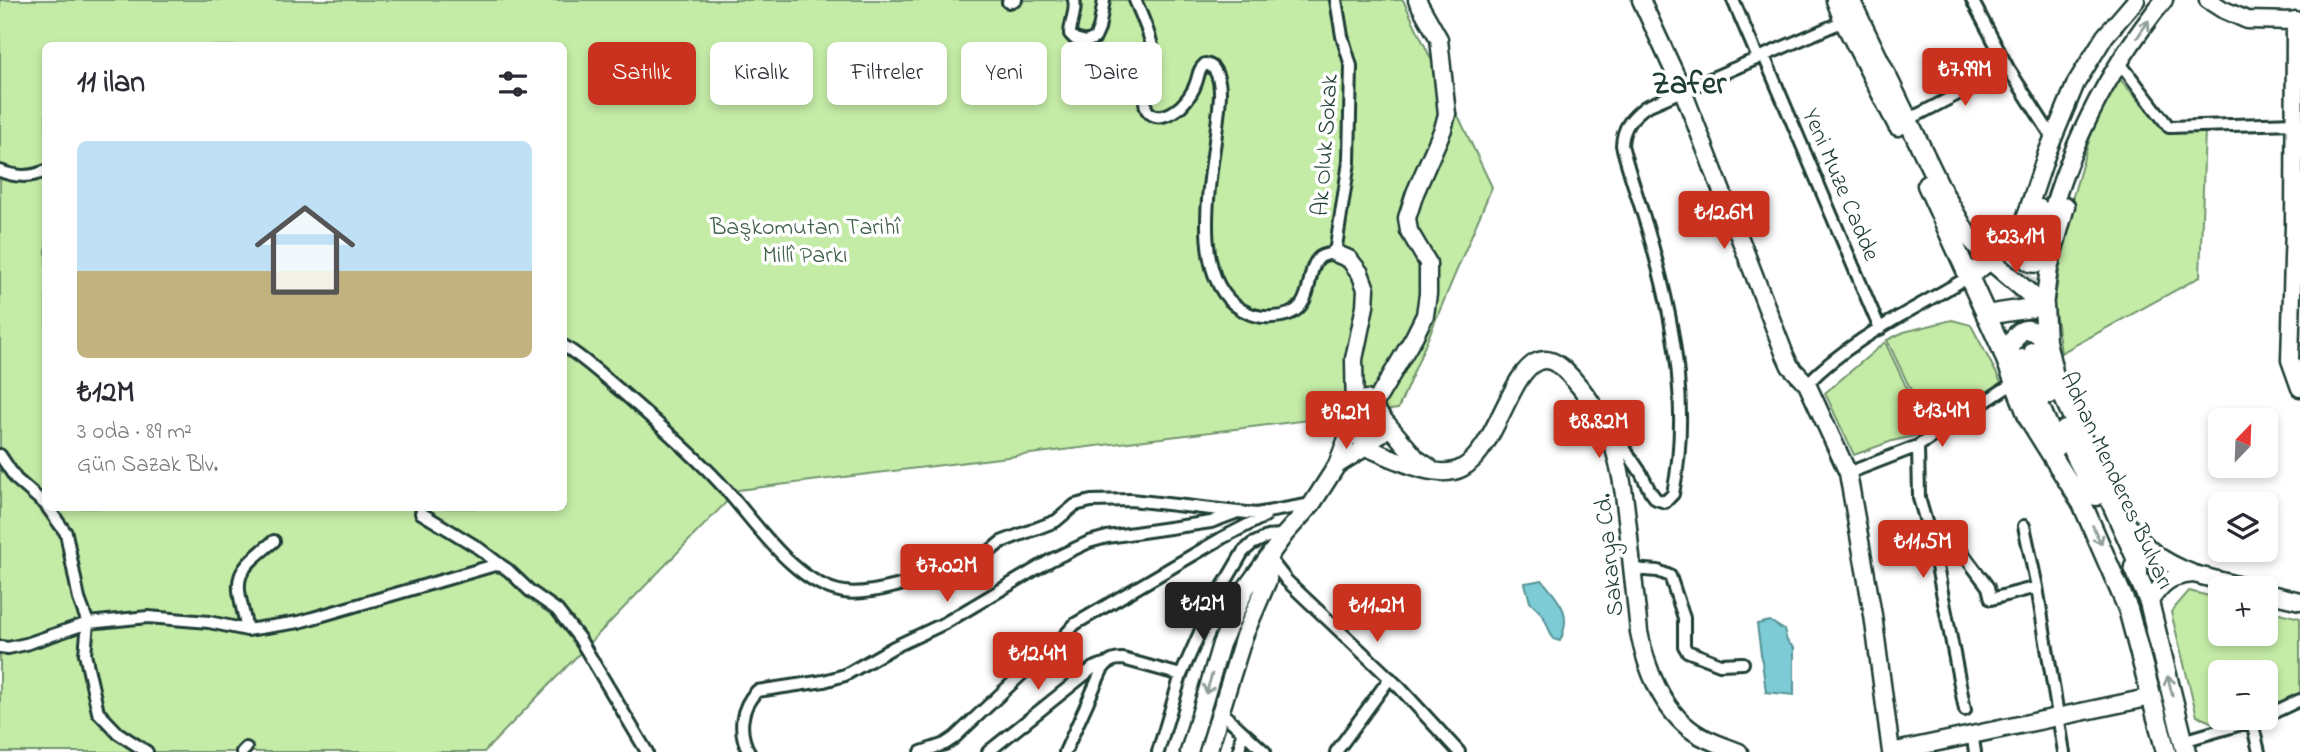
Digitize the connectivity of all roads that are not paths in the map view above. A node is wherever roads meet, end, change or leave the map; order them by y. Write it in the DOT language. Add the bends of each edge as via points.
graph roads {
  1 [pos="1074,0"];
  2 [pos="1104,0"];
  3 [pos="1135,0"];
  4 [pos="1336,0"];
  5 [pos="1417,0"];
  6 [pos="1641,0"];
  7 [pos="1733,0"];
  8 [pos="1836,0"];
  9 [pos="1850,0"];
  10 [pos="1972,0"];
  11 [pos="2136,0"];
  12 [pos="2164,0"];
  13 [pos="2208,0"];
  14 [pos="1844,21"];
  15 [pos="2297,21"];
  16 [pos="1761,57"];
  17 [pos="2120,63"];
  18 [pos="2008,68"];
  19 [pos="1683,91"];
  20 [pos="1908,120"];
  21 [pos="2296,132"];
  22 [pos="2053,138"];
  23 [pos="0,171"];
  24 [pos="42,173"];
  25 [pos="1966,233"];
  26 [pos="2037,243"];
  27 [pos="2006,244"];
  28 [pos="1335,253"];
  29 [pos="1990,260"];
  30 [pos="1968,276"];
  31 [pos="2296,297"];
  32 [pos="2044,306"];
  33 [pos="1986,315"];
  34 [pos="1880,329"];
  35 [pos="567,348"];
  36 [pos="2028,354"];
  37 [pos="1354,382"];
  38 [pos="2014,383"];
  39 [pos="1807,384"];
  40 [pos="2300,388"];
  41 [pos="1372,408"];
  42 [pos="1596,408"];
  43 [pos="1352,427"];
  44 [pos="1388,427"];
  45 [pos="1918,446"];
  46 [pos="1366,447"];
  47 [pos="0,455"];
  48 [pos="1337,465"];
  49 [pos="1434,470"];
  50 [pos="1848,473"];
  51 [pos="42,502"];
  52 [pos="2081,502"];
  53 [pos="1312,504"];
  54 [pos="51,511"];
  55 [pos="1274,512"];
  56 [pos="2117,512"];
  57 [pos="421,513"];
  58 [pos="1235,513"];
  59 [pos="2024,526"];
  60 [pos="1286,534"];
  61 [pos="274,541"];
  62 [pos="1933,546"];
  63 [pos="1269,558"];
  64 [pos="502,566"];
  65 [pos="1632,569"];
  66 [pos="2194,574"];
  67 [pos="2138,578"];
  68 [pos="2208,578"];
  69 [pos="2037,587"];
  70 [pos="2278,596"];
  71 [pos="2300,601"];
  72 [pos="2149,602"];
  73 [pos="89,623"];
  74 [pos="247,630"];
  75 [pos="0,647"];
  76 [pos="1107,663"];
  77 [pos="1743,663"];
  78 [pos="1181,675"];
  79 [pos="1390,678"];
  80 [pos="2152,696"];
  81 [pos="2300,701"];
  82 [pos="1965,710"];
  83 [pos="2278,710"];
  84 [pos="1220,711"];
  85 [pos="2057,716"];
  86 [pos="2229,730"];
  87 [pos="2260,730"];
  88 [pos="1242,731"];
  89 [pos="1972,733"];
  90 [pos="2185,747"];
  91 [pos="147,752"];
  92 [pos="647,752"];
  93 [pos="749,752"];
  94 [pos="921,752"];
  95 [pos="988,752"];
  96 [pos="1065,752"];
  97 [pos="1158,752"];
  98 [pos="1189,752"];
  99 [pos="1208,752"];
  100 [pos="1239,752"];
  101 [pos="1265,752"];
  102 [pos="1336,752"];
  103 [pos="1460,752"];
  104 [pos="1739,752"];
  105 [pos="1891,752"];
  106 [pos="1975,752"];
  107 [pos="2064,752"];
  108 [pos="2166,752"];
  109 [pos="2259,752"];
  1 -- 2 [label="street" via="1070,34 1086,42 1095,38 1099,29"];
  3 -- 28 [label="street" via="1154,49 1153,82 1145,100 1149,113 1165,116 1180,107 1191,94 1199,70 1205,64 1215,69 1220,92 1211,156 1209,251 1221,291 1251,315 1275,318 1300,307 1317,260"];
  4 -- 28 [label="street, Ak Oluk Sokak" via="1351,66 1349,162"];
  5 -- 41 [label="main road" via="1439,39 1447,114 1406,218 1428,263 1428,294 1425,315"];
  6 -- 19 [label="main road"];
  7 -- 16 [label="street, Yeni Muze Cadde"];
  8 -- 14 [label="main road"];
  9 -- 20 [label="main road"];
  10 -- 18 [label="street"];
  11 -- 22 [label="main road" via="2105,36 2076,83"];
  11 -- 26 [label="main road" via="2101,56 2060,147"];
  17 -- 12 [label="main road, one-way"];
  13 -- 15 [label="main road" via="2247,20"];
  14 -- 16 [label="street"];
  14 -- 30 [label="main road"];
  15 -- 21 [label="main road"];
  16 -- 19 [label="street"];
  16 -- 34 [label="street, Yeni Muze Cadde"];
  17 -- 21 [label="street" via="2169,127"];
  17 -- 26 [label="main road" via="2088,116"];
  18 -- 20 [label="street"];
  18 -- 22 [label="street"];
  19 -- 39 [label="main road" via="1779,341 1790,366"];
  19 -- 42 [label="street" via="1645,107 1630,120 1622,145 1655,253 1678,365 1681,437 1669,499 1656,499"];
  20 -- 25 [label="main road"];
  21 -- 31 [label="main road"];
  22 -- 26 [label="main road"];
  23 -- 24 [label="street" via="16,177"];
  25 -- 27 [label="main road"];
  25 -- 29 [label="main road"];
  26 -- 27 [label="main road"];
  26 -- 32 [label="main road"];
  27 -- 29 [label="main road"];
  28 -- 37 [label="main road" via="1349,259 1366,289"];
  29 -- 30 [label="main road"];
  29 -- 32 [label="main road"];
  30 -- 33 [label="main road"];
  30 -- 34 [label="street"];
  31 -- 40 [label="main road" via="2290,360"];
  32 -- 33 [label="main road"];
  32 -- 36 [label="main road"];
  33 -- 36 [label="main road" via="2001,347"];
  34 -- 39 [label="street"];
  35 -- 58 [label="street" via="662,427 799,571 845,592 891,587 973,562 1001,542 1056,521 1075,505 1091,501 1131,500"];
  36 -- 38 [label="main road"];
  36 -- 52 [label="main road, Adnan Menderes Bulvarı" via="2037,401"];
  36 -- 56 [label="main road" via="2054,376"];
  36 -- 67 [label="main road, Adnan Menderes Bulvarı"];
  37 -- 41 [label="main road"];
  37 -- 43 [label="main road"];
  38 -- 45 [label="street"];
  38 -- 52 [label="main road" via="2029,419"];
  39 -- 50 [label="main road"];
  41 -- 43 [label="main road"];
  41 -- 44 [label="main road"];
  42 -- 49 [label="main road, Sakarya Cd." via="1564,368 1551,360 1538,361 1516,386 1486,445 1473,459 1461,468"];
  42 -- 65 [label="main road, Sakarya Cd." via="1622,473"];
  43 -- 46 [label="main road"];
  43 -- 48 [label="main road"];
  44 -- 46 [label="main road"];
  44 -- 49 [label="main road" via="1417,459"];
  45 -- 50 [label="street"];
  45 -- 62 [label="street" via="1919,498"];
  46 -- 48 [label="main road"];
  46 -- 49 [label="main road, Sakarya Cd." via="1416,468"];
  47 -- 51 [label="street" via="16,479"];
  48 -- 53 [label="main road"];
  50 -- 105 [label="main road"];
  52 -- 80 [label="main road, Adnan Menderes Bulvarı, one-way" via="2127,609"];
  53 -- 55 [label="street"];
  53 -- 60 [label="main road"];
  54 -- 73 [label="street" via="66,533 79,599"];
  55 -- 58 [label="street"];
  55 -- 94 [label="street" via="1075,624 954,738"];
  56 -- 66 [label="main road" via="2150,551"];
  56 -- 67 [label="main road" via="2138,562"];
  57 -- 64 [label="street"];
  58 -- 93 [label="street" via="1211,522 1088,542 845,675 758,691 741,724"];
  59 -- 69 [label="street"];
  60 -- 63 [label="main road"];
  60 -- 78 [label="street" via="1267,537 1242,552"];
  61 -- 74 [label="street" via="241,571 237,586"];
  62 -- 69 [label="street" via="1952,539 1988,587 1991,599"];
  62 -- 82 [label="street"];
  63 -- 79 [label="street" via="1287,581"];
  63 -- 84 [label="main road" via="1268,580"];
  63 -- 98 [label="main road, one-way" via="1246,588 1221,645"];
  64 -- 74 [label="street" via="299,622"];
  64 -- 92 [label="street" via="557,610 579,638"];
  65 -- 77 [label="street" via="1670,576 1684,618 1687,650 1720,664"];
  65 -- 104 [label="main road, Sakarya Cd." via="1639,632 1651,675 1675,715 1693,731"];
  66 -- 68 [label="main road"];
  66 -- 72 [label="main road" via="2170,579"];
  67 -- 72 [label="main road, Adnan Menderes Bulvarı"];
  69 -- 85 [label="street"];
  70 -- 71 [label="main road"];
  90 -- 72 [label="main road, Adnan Menderes Bulvarı, one-way"];
  73 -- 74 [label="street" via="148,617"];
  73 -- 75 [label="street" via="26,644"];
  73 -- 91 [label="street" via="85,654 99,712 118,733"];
  76 -- 78 [label="street" via="1123,659"];
  76 -- 95 [label="street" via="1093,668"];
  76 -- 96 [label="street"];
  78 -- 97 [label="street"];
  79 -- 102 [label="street"];
  79 -- 103 [label="street"];
  80 -- 85 [label="main road"];
  80 -- 108 [label="main road, Adnan Menderes Bulvarı"];
  81 -- 83 [label="street"];
  84 -- 88 [label="street"];
  84 -- 99 [label="main road"];
  85 -- 89 [label="main road"];
  85 -- 107 [label="street"];
  86 -- 90 [label="street"];
  87 -- 109 [label="street"];
  88 -- 100 [label="street"];
  88 -- 101 [label="street"];
  89 -- 105 [label="main road"];
  89 -- 106 [label="street"];
}
